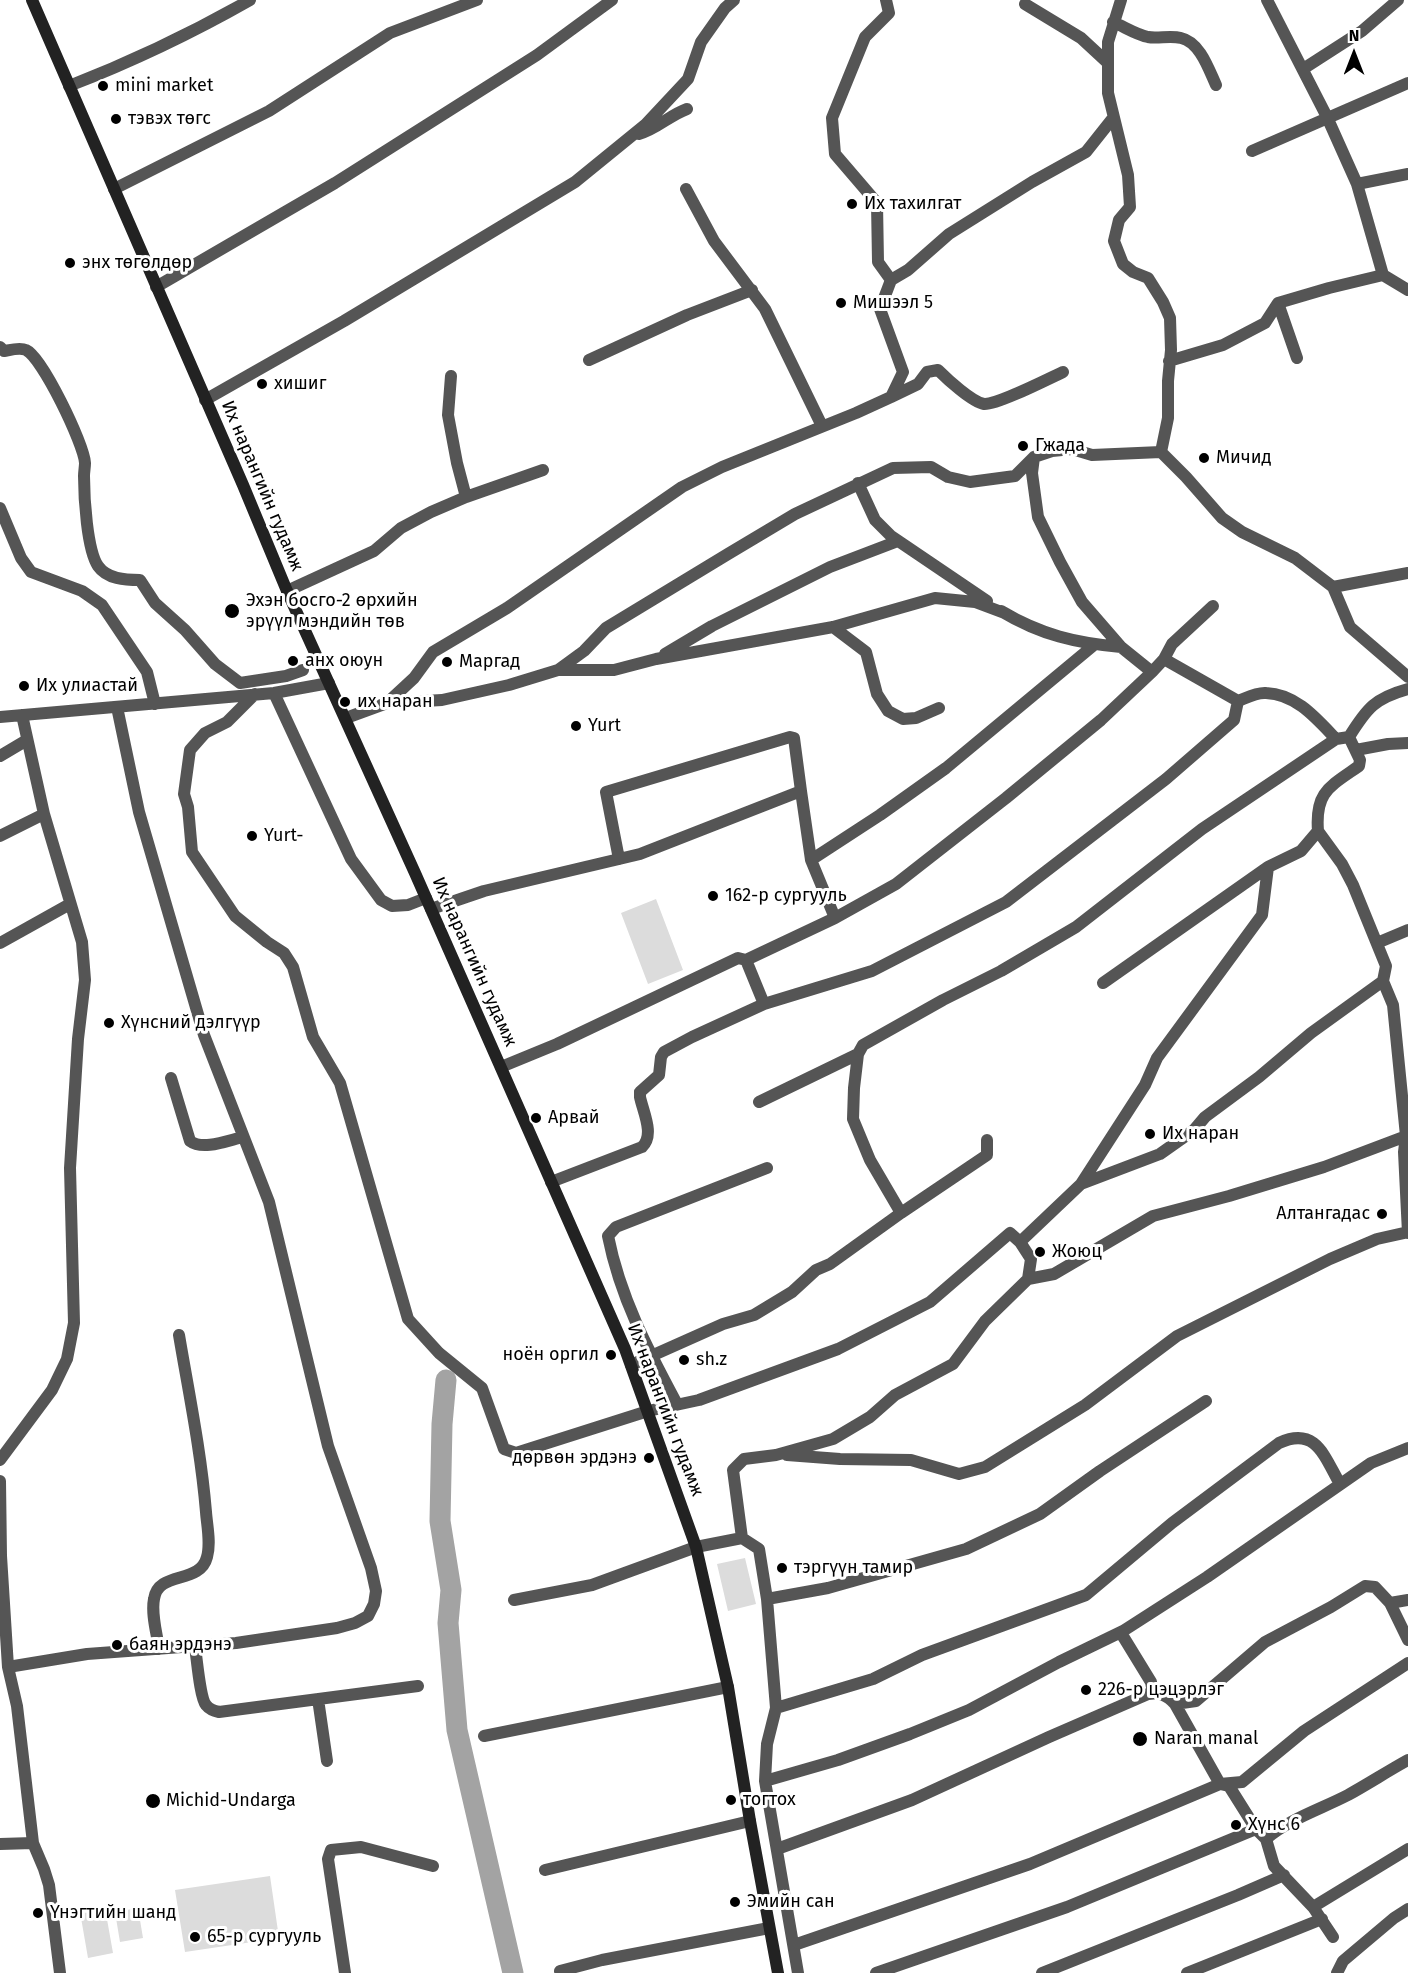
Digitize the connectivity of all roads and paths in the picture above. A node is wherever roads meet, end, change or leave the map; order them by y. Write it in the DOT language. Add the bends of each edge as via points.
graph roads {
  1 [pos="32,0"];
  2 [pos="250,0"];
  3 [pos="477,0"];
  4 [pos="612,0"];
  5 [pos="734,0"];
  6 [pos="886,0"];
  7 [pos="1121,0"];
  8 [pos="1268,0"];
  9 [pos="1398,0"];
  10 [pos="1025,4"];
  11 [pos="1113,22"];
  12 [pos="1107,63"];
  13 [pos="1303,69"];
  14 [pos="1408,83"];
  15 [pos="69,86"];
  16 [pos="1216,86"];
  17 [pos="687,109"];
  18 [pos="1327,117"];
  19 [pos="1113,118"];
  20 [pos="632,136"];
  21 [pos="1252,152"];
  22 [pos="1408,174"];
  23 [pos="1357,184"];
  24 [pos="114,189"];
  25 [pos="686,189"];
  26 [pos="1383,275"];
  27 [pos="891,280"];
  28 [pos="156,287"];
  29 [pos="752,290"];
  30 [pos="1408,290"];
  31 [pos="1278,303"];
  32 [pos="0,347"];
  33 [pos="1297,358"];
  34 [pos="589,360"];
  35 [pos="1169,361"];
  36 [pos="1063,372"];
  37 [pos="451,376"];
  38 [pos="891,397"];
  39 [pos="205,400"];
  40 [pos="822,426"];
  41 [pos="1161,452"];
  42 [pos="1034,457"];
  43 [pos="543,470"];
  44 [pos="858,483"];
  45 [pos="466,497"];
  46 [pos="0,508"];
  47 [pos="898,541"];
  48 [pos="1408,573"];
  49 [pos="1333,587"];
  50 [pos="286,591"];
  51 [pos="1213,606"];
  52 [pos="1007,614"];
  53 [pos="833,627"];
  54 [pos="1094,645"];
  55 [pos="1121,647"];
  56 [pos="656,659"];
  57 [pos="1164,659"];
  58 [pos="303,670"];
  59 [pos="558,670"];
  60 [pos="1152,672"];
  61 [pos="1408,677"];
  62 [pos="329,683"];
  63 [pos="1408,689"];
  64 [pos="274,693"];
  65 [pos="255,694"];
  66 [pos="1238,701"];
  67 [pos="387,703"];
  68 [pos="155,705"];
  69 [pos="117,707"];
  70 [pos="939,708"];
  71 [pos="22,715"];
  72 [pos="0,717"];
  73 [pos="346,718"];
  74 [pos="1349,737"];
  75 [pos="1336,739"];
  76 [pos="27,740"];
  77 [pos="1408,743"];
  78 [pos="1356,750"];
  79 [pos="0,756"];
  80 [pos="801,791"];
  81 [pos="44,814"];
  82 [pos="1318,831"];
  83 [pos="0,836"];
  84 [pos="620,859"];
  85 [pos="811,860"];
  86 [pos="1268,867"];
  87 [pos="429,903"];
  88 [pos="70,904"];
  89 [pos="835,918"];
  90 [pos="1408,930"];
  91 [pos="0,943"];
  92 [pos="1377,943"];
  93 [pos="746,960"];
  94 [pos="1383,981"];
  95 [pos="1102,983"];
  96 [pos="764,1004"];
  97 [pos="858,1054"];
  98 [pos="501,1067"];
  99 [pos="171,1078"];
  100 [pos="759,1102"];
  101 [pos="1406,1136"];
  102 [pos="243,1137"];
  103 [pos="987,1140"];
  104 [pos="1406,1165"];
  105 [pos="767,1168"];
  106 [pos="551,1182"];
  107 [pos="1081,1184"];
  108 [pos="900,1213"];
  109 [pos="1408,1233"];
  110 [pos="1020,1242"];
  111 [pos="1028,1279"];
  112 [pos="626,1302"];
  113 [pos="607,1310"];
  114 [pos="179,1335"];
  115 [pos="651,1355"];
  116 [pos="631,1365"];
  117 [pos="1206,1401"];
  118 [pos="677,1404"];
  119 [pos="648,1411"];
  120 [pos="1408,1448"];
  121 [pos="776,1455"];
  122 [pos="0,1460"];
  123 [pos="0,1481"];
  124 [pos="1340,1484"];
  125 [pos="742,1538"];
  126 [pos="696,1547"];
  127 [pos="767,1599"];
  128 [pos="514,1600"];
  129 [pos="1408,1600"];
  130 [pos="1390,1603"];
  131 [pos="1120,1633"];
  132 [pos="1408,1640"];
  133 [pos="195,1647"];
  134 [pos="159,1649"];
  135 [pos="1408,1662"];
  136 [pos="8,1667"];
  137 [pos="417,1686"];
  138 [pos="728,1687"];
  139 [pos="1153,1693"];
  140 [pos="318,1699"];
  141 [pos="1175,1704"];
  142 [pos="776,1708"];
  143 [pos="484,1736"];
  144 [pos="1408,1760"];
  145 [pos="327,1761"];
  146 [pos="765,1781"];
  147 [pos="1220,1784"];
  148 [pos="750,1821"];
  149 [pos="1256,1828"];
  150 [pos="1266,1839"];
  151 [pos="33,1843"];
  152 [pos="0,1844"];
  153 [pos="777,1849"];
  154 [pos="1408,1849"];
  155 [pos="433,1866"];
  156 [pos="545,1870"];
  157 [pos="1284,1875"];
  158 [pos="1312,1906"];
  159 [pos="1408,1909"];
  160 [pos="1322,1919"];
  161 [pos="769,1928"];
  162 [pos="1334,1937"];
  163 [pos="794,1945"];
  164 [pos="560,1971"];
  165 [pos="60,1973"];
  166 [pos="345,1973"];
  167 [pos="778,1973"];
  168 [pos="798,1973"];
  169 [pos="876,1973"];
  170 [pos="1042,1973"];
  171 [pos="1187,1973"];
  172 [pos="1337,1973"];
  1 -- 15 [label="main road, Их нарангийн гудамж"];
  2 -- 15 [label="street" via="109,71"];
  3 -- 24 [label="street" via="390,33 269,111"];
  4 -- 28 [label="street" via="537,55 335,183"];
  5 -- 20 [label="street" via="701,42 688,79"];
  6 -- 27 [label="street" via="889,13 865,37 832,118 836,154 877,203 878,262"];
  7 -- 11 [label="street"];
  8 -- 13 [label="street"];
  9 -- 13 [label="street" via="1362,31"];
  10 -- 12 [label="street" via="1081,38"];
  11 -- 12 [label="street"];
  11 -- 16 [label="street" via="1149,37 1184,38 1206,63"];
  12 -- 19 [label="street"];
  13 -- 18 [label="street"];
  14 -- 18 [label="street"];
  15 -- 24 [label="main road, Их нарангийн гудамж"];
  17 -- 20 [label="street" via="650,131"];
  18 -- 21 [label="street"];
  18 -- 23 [label="street"];
  19 -- 27 [label="street" via="1086,152 949,234"];
  19 -- 35 [label="street" via="1128,175 1130,207 1119,220 1114,241 1123,264 1149,278 1163,302 1170,318"];
  20 -- 39 [label="street" via="575,182"];
  22 -- 23 [label="street"];
  23 -- 26 [label="street"];
  24 -- 28 [label="main road, Их нарангийн гудамж"];
  25 -- 29 [label="street" via="714,241"];
  26 -- 30 [label="street"];
  26 -- 31 [label="street"];
  27 -- 38 [label="street" via="880,309 903,372"];
  28 -- 39 [label="main road, Их нарангийн гудамж"];
  29 -- 34 [label="street"];
  29 -- 40 [label="street"];
  31 -- 33 [label="street"];
  31 -- 35 [label="street" via="1265,323 1223,345"];
  32 -- 58 [label="street" via="4,351 27,350 37,360 74,429 85,462 92,556 100,569 120,580 140,580 155,603 215,664 240,683"];
  35 -- 41 [label="street" via="1168,418"];
  36 -- 38 [label="street" via="984,404 938,370 927,372 918,384"];
  37 -- 45 [label="street" via="448,415"];
  38 -- 40 [label="street"];
  39 -- 50 [label="main road, Их нарангийн гудамж"];
  40 -- 67 [label="street" via="682,487 507,608 434,652"];
  41 -- 42 [label="street" via="1092,454 1072,449"];
  41 -- 49 [label="street" via="1222,518 1295,558"];
  42 -- 44 [label="street" via="1015,476 970,482 948,477 931,467 893,468"];
  42 -- 55 [label="street" via="1032,473 1038,517 1082,602"];
  43 -- 45 [label="street"];
  44 -- 47 [label="street" via="875,520"];
  44 -- 59 [label="street" via="795,514 606,628"];
  45 -- 50 [label="street" via="401,528 374,551"];
  46 -- 68 [label="street" via="31,572 82,591 102,605 147,672"];
  47 -- 52 [label="street"];
  47 -- 56 [label="street" via="830,567"];
  48 -- 49 [label="street"];
  49 -- 61 [label="street" via="1350,627"];
  50 -- 62 [label="main road, Их нарангийн гудамж"];
  51 -- 57 [label="street" via="1172,644"];
  52 -- 53 [label="street" via="975,602 935,598"];
  52 -- 54 [label="street" via="1044,633"];
  53 -- 56 [label="street"];
  53 -- 70 [label="street" via="866,652 878,694 888,711 903,719"];
  54 -- 55 [label="street"];
  54 -- 85 [label="street" via="946,768"];
  55 -- 60 [label="street"];
  56 -- 59 [label="street" via="614,670"];
  57 -- 60 [label="street"];
  57 -- 66 [label="street"];
  59 -- 67 [label="street" via="442,700"];
  60 -- 89 [label="street" via="1092,727 896,884"];
  62 -- 64 [label="street"];
  62 -- 73 [label="main road, Их нарангийн гудамж"];
  63 -- 74 [label="street" via="1386,695 1365,711"];
  64 -- 65 [label="street"];
  64 -- 87 [label="street" via="351,859 381,900 392,906"];
  65 -- 68 [label="street"];
  65 -- 119 [label="street" via="227,722 205,733 190,750 184,794 192,852 235,916 284,953 293,967 312,1037 340,1083 408,1319 439,1353 482,1388 504,1449 516,1453"];
  66 -- 75 [label="street" via="1264,692 1293,699"];
  66 -- 96 [label="street" via="1234,720 1175,771 1006,902 872,970"];
  67 -- 73 [label="street"];
  68 -- 69 [label="street"];
  69 -- 71 [label="street"];
  69 -- 102 [label="street" via="139,812 201,1024"];
  71 -- 72 [label="street"];
  71 -- 76 [label="street"];
  73 -- 87 [label="main road, Их нарангийн гудамж"];
  74 -- 75 [label="street"];
  74 -- 78 [label="street"];
  75 -- 97 [label="street" via="1202,829 1076,927 1001,972 863,1045"];
  76 -- 79 [label="street"];
  76 -- 81 [label="street"];
  77 -- 78 [label="street"];
  78 -- 82 [label="street" via="1359,766 1320,799"];
  80 -- 84 [label="street"];
  80 -- 84 [label="street" via="796,740 790,737 606,792"];
  80 -- 85 [label="street"];
  81 -- 83 [label="street"];
  81 -- 88 [label="street"];
  82 -- 86 [label="street" via="1301,851"];
  82 -- 92 [label="street" via="1342,864"];
  84 -- 87 [label="street"];
  85 -- 89 [label="street"];
  86 -- 95 [label="street"];
  86 -- 107 [label="street" via="1262,915 1156,1058 1145,1085"];
  87 -- 98 [label="main road, Их нарангийн гудамж"];
  88 -- 91 [label="street"];
  88 -- 122 [label="street" via="82,942 85,980 70,1168 74,1323 67,1359 52,1390"];
  89 -- 93 [label="street"];
  90 -- 92 [label="street"];
  92 -- 94 [label="street" via="1386,966"];
  93 -- 96 [label="street"];
  93 -- 98 [label="street" via="738,958"];
  94 -- 101 [label="street" via="1393,1005"];
  94 -- 107 [label="street" via="1160,1154"];
  96 -- 106 [label="street" via="664,1052 659,1075 640,1092 649,1136 642,1147"];
  97 -- 100 [label="street"];
  97 -- 108 [label="street" via="853,1119 870,1160"];
  98 -- 106 [label="main road, Их нарангийн гудамж"];
  99 -- 102 [label="street" via="190,1141 210,1144"];
  101 -- 104 [label="street"];
  101 -- 111 [label="street" via="1324,1167 1153,1216 1054,1274"];
  102 -- 133 [label="street" via="269,1202 328,1446 376,1591 368,1616 356,1623"];
  103 -- 108 [label="street" via="987,1155"];
  104 -- 109 [label="street"];
  105 -- 112 [label="street" via="616,1227 608,1236"];
  106 -- 113 [label="main road, Их нарангийн гудамж"];
  107 -- 110 [label="street"];
  108 -- 115 [label="street" via="754,1315"];
  109 -- 121 [label="street" via="1377,1239 1329,1259 1177,1336 1085,1405 978,1470 959,1474 911,1460"];
  110 -- 111 [label="street" via="1031,1259"];
  110 -- 118 [label="street" via="1010,1233 930,1302 838,1349 699,1400"];
  111 -- 121 [label="street" via="985,1321 953,1364 895,1395 870,1417 833,1439"];
  112 -- 113 [label="street"];
  112 -- 115 [label="street"];
  113 -- 116 [label="main road, Их нарангийн гудамж"];
  114 -- 134 [label="street" via="203,1478 209,1543 204,1567 156,1590 153,1601"];
  115 -- 116 [label="street"];
  115 -- 118 [label="street"];
  116 -- 119 [label="main road, Их нарангийн гудамж"];
  117 -- 127 [label="street" via="1040,1514 966,1549 828,1588"];
  118 -- 119 [label="street"];
  119 -- 126 [label="main road, Их нарангийн гудамж"];
  120 -- 124 [label="street" via="1371,1463"];
  121 -- 125 [label="street" via="744,1459 734,1470"];
  123 -- 136 [label="street"];
  124 -- 131 [label="street"];
  124 -- 142 [label="street" via="1313,1442 1302,1437 1290,1438 1172,1523 1086,1595 922,1655 873,1679"];
  125 -- 126 [label="street"];
  125 -- 127 [label="street" via="759,1549"];
  126 -- 128 [label="street" via="592,1585"];
  126 -- 138 [label="main road, Их нарангийн гудамж"];
  127 -- 142 [label="street"];
  129 -- 130 [label="street"];
  130 -- 132 [label="street"];
  130 -- 141 [label="street" via="1375,1587 1365,1586 1265,1642 1196,1701"];
  131 -- 139 [label="street" via="1151,1682"];
  131 -- 146 [label="street" via="969,1710 838,1760"];
  133 -- 134 [label="street"];
  133 -- 140 [label="street" via="203,1700 214,1711"];
  134 -- 136 [label="street" via="87,1654"];
  135 -- 147 [label="street" via="1304,1731 1242,1782"];
  136 -- 151 [label="street" via="17,1706"];
  137 -- 140 [label="street"];
  138 -- 143 [label="street"];
  138 -- 148 [label="main road, Их нарангийн гудамж"];
  139 -- 141 [label="street" via="1170,1698"];
  139 -- 153 [label="street" via="912,1800"];
  140 -- 145 [label="street"];
  141 -- 147 [label="street"];
  142 -- 146 [label="street" via="767,1744"];
  144 -- 150 [label="street"];
  146 -- 153 [label="street"];
  147 -- 149 [label="street" via="1229,1786"];
  147 -- 163 [label="street" via="1030,1864"];
  148 -- 156 [label="street"];
  148 -- 161 [label="main road, Их нарангийн гудамж"];
  149 -- 150 [label="street"];
  149 -- 169 [label="street" via="1067,1906"];
  150 -- 157 [label="street" via="1274,1866"];
  151 -- 152 [label="street"];
  151 -- 165 [label="street" via="49,1885"];
  153 -- 163 [label="street"];
  154 -- 158 [label="street"];
  155 -- 166 [label="street" via="361,1847 332,1850 328,1859"];
  157 -- 158 [label="street"];
  157 -- 170 [label="street"];
  158 -- 160 [label="street"];
  159 -- 172 [label="street" via="1343,1961"];
  160 -- 162 [label="street"];
  160 -- 171 [label="street"];
  161 -- 164 [label="street"];
  161 -- 167 [label="main road, Их нарангийн гудамж"];
  163 -- 168 [label="street"];
}
